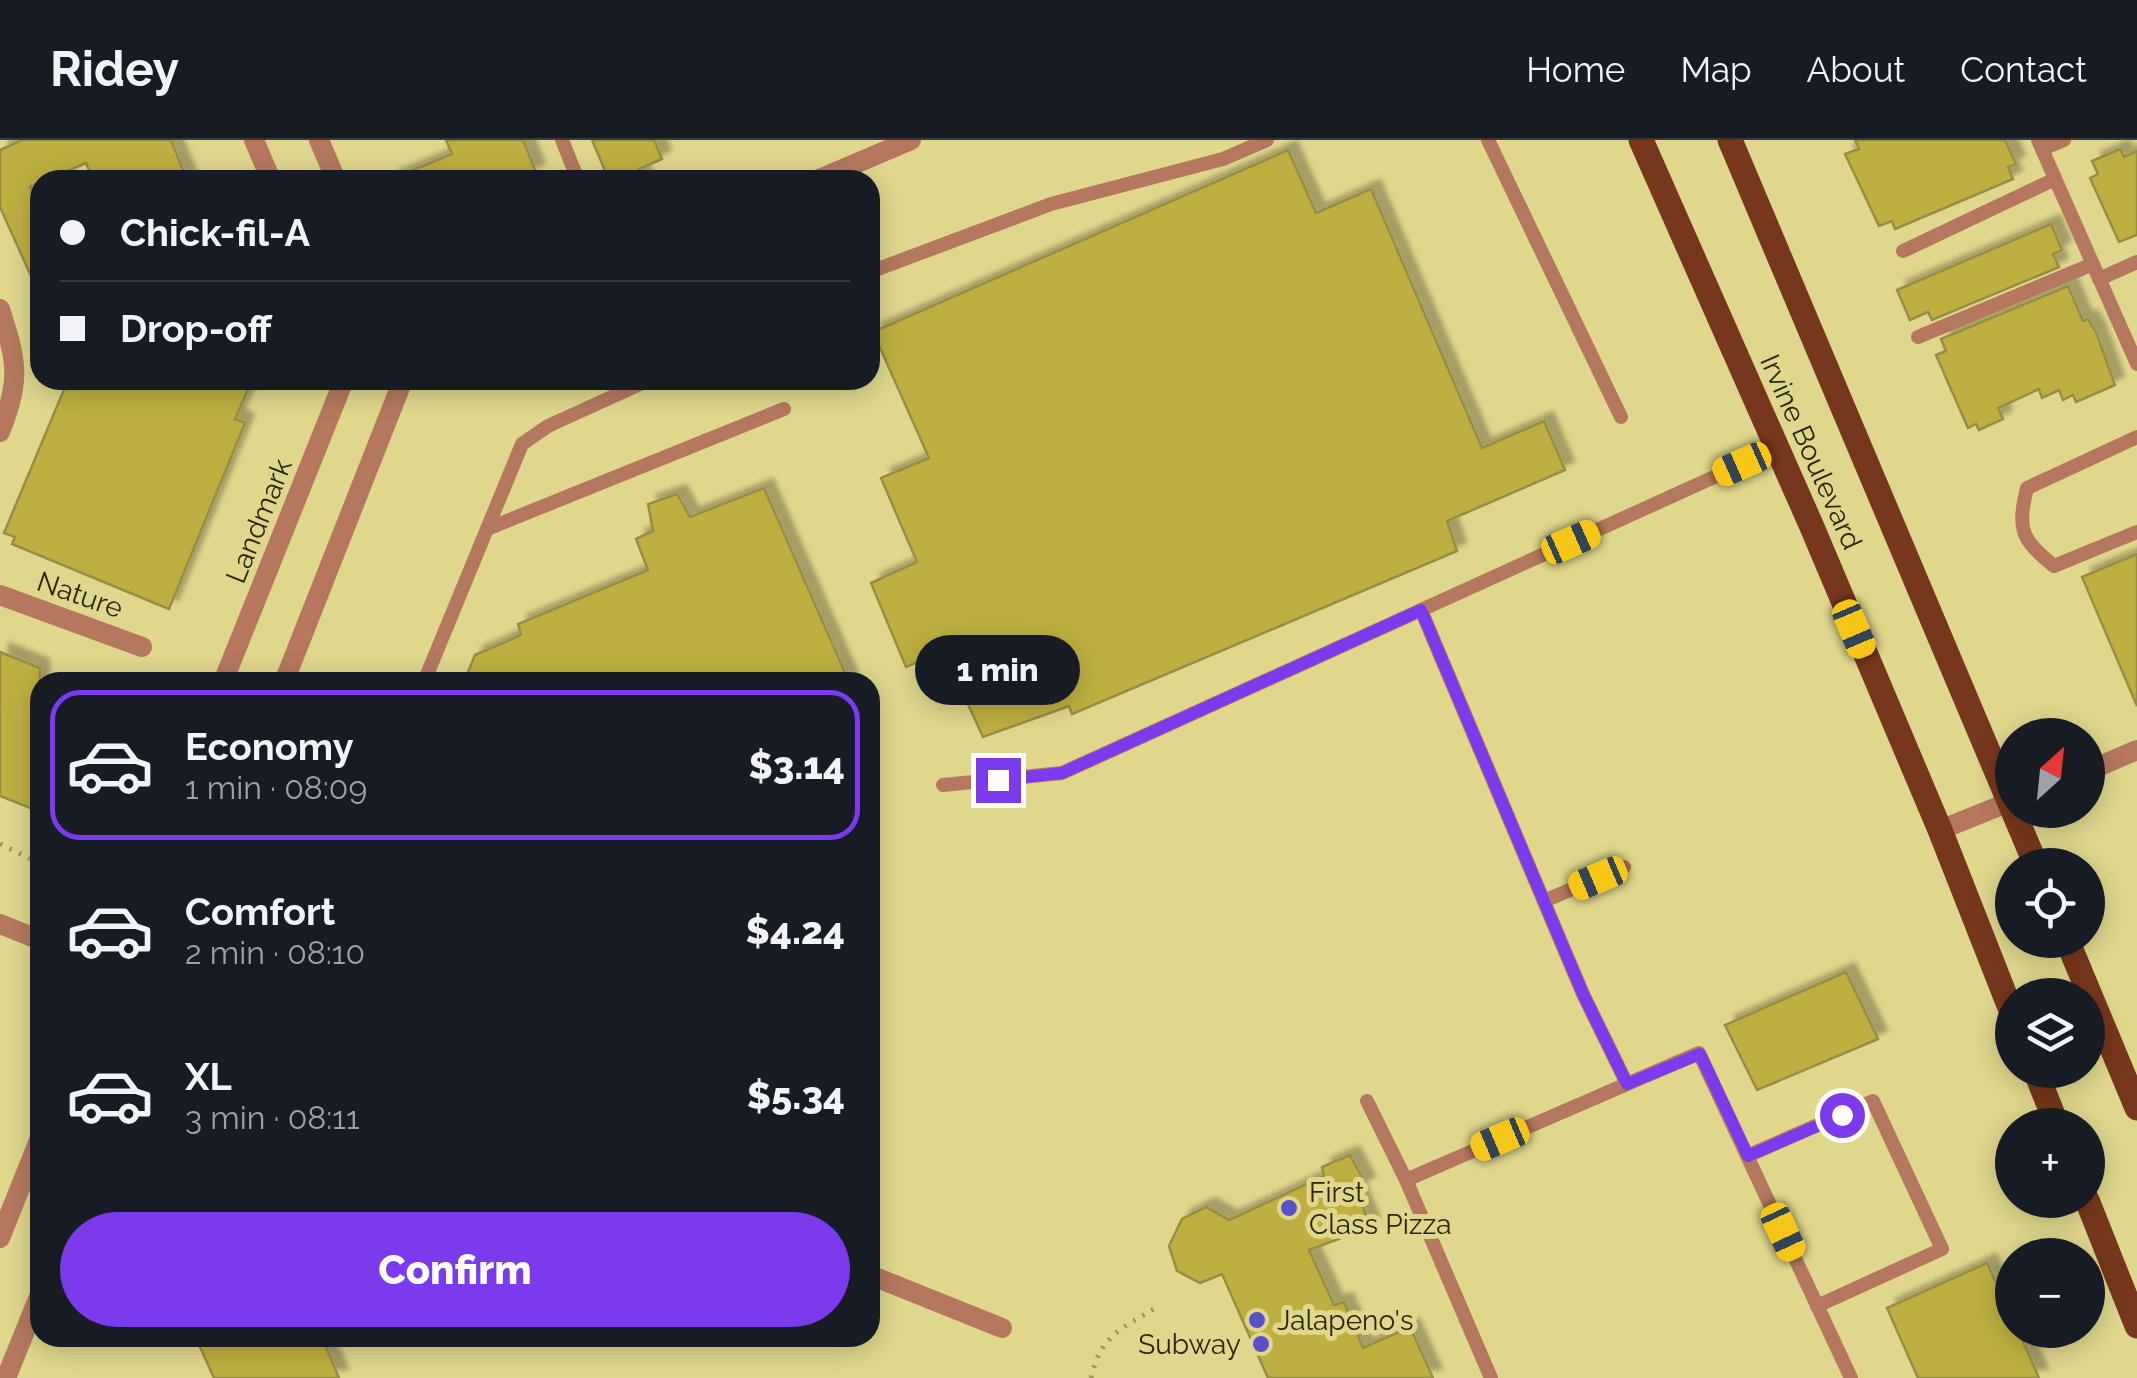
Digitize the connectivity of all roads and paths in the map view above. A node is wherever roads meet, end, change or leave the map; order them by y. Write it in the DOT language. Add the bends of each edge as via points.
graph roads {
  1 [pos="254,140"];
  2 [pos="319,140"];
  3 [pos="562,140"];
  4 [pos="911,140"];
  5 [pos="1267,140"];
  6 [pos="1488,140"];
  7 [pos="1641,140"];
  8 [pos="1730,140"];
  9 [pos="2064,140"];
  10 [pos="1242,145"];
  11 [pos="2040,145"];
  12 [pos="267,170"];
  13 [pos="332,170"];
  14 [pos="574,170"];
  15 [pos="840,170"];
  16 [pos="2055,179"];
  17 [pos="1904,251"];
  18 [pos="2137,262"];
  19 [pos="880,268"];
  20 [pos="2096,271"];
  21 [pos="0,309"];
  22 [pos="1918,337"];
  23 [pos="2137,364"];
  24 [pos="340,390"];
  25 [pos="399,390"];
  26 [pos="626,390"];
  27 [pos="784,409"];
  28 [pos="1621,417"];
  29 [pos="0,432"];
  30 [pos="2137,437"];
  31 [pos="1778,448"];
  32 [pos="488,529"];
  33 [pos="2137,532"];
  34 [pos="0,595"];
  35 [pos="1421,610"];
  36 [pos="142,646"];
  37 [pos="227,672"];
  38 [pos="288,672"];
  39 [pos="428,672"];
  40 [pos="2137,750"];
  41 [pos="2105,764"];
  42 [pos="1995,767"];
  43 [pos="943,785"];
  44 [pos="1995,808"];
  45 [pos="1940,830"];
  46 [pos="0,844"];
  47 [pos="30,859"];
  48 [pos="1624,866"];
  49 [pos="1544,901"];
  50 [pos="0,924"];
  51 [pos="30,936"];
  52 [pos="2074,958"];
  53 [pos="1998,978"];
  54 [pos="1627,1084"];
  55 [pos="1367,1101"];
  56 [pos="2137,1108"];
  57 [pos="1748,1156"];
  58 [pos="30,1163"];
  59 [pos="1406,1180"];
  60 [pos="2094,1218"];
  61 [pos="0,1238"];
  62 [pos="880,1279"];
  63 [pos="1817,1306"];
  64 [pos="1158,1307"];
  65 [pos="30,1319"];
  66 [pos="2137,1326"];
  67 [pos="1002,1328"];
  68 [pos="6,1378"];
  69 [pos="1092,1378"];
  70 [pos="1491,1378"];
  71 [pos="1850,1378"];
  1 -- 12 [label="street"];
  2 -- 13 [label="street"];
  3 -- 14 [label="lane"];
  4 -- 15 [label="street"];
  5 -- 10 [label="lane"];
  6 -- 28 [label="lane"];
  7 -- 31 [label="main road, Irvine Boulevard"];
  8 -- 42 [label="main road, Irvine Boulevard"];
  9 -- 11 [label="lane"];
  10 -- 19 [label="lane" via="1223,159 1051,204"];
  11 -- 16 [label="lane"];
  16 -- 17 [label="lane"];
  16 -- 20 [label="lane"];
  18 -- 20 [label="lane"];
  20 -- 22 [label="lane"];
  20 -- 23 [label="lane"];
  21 -- 29 [label="street" via="16,370"];
  24 -- 37 [label="street, Landmark"];
  25 -- 38 [label="street"];
  26 -- 32 [label="lane" via="522,444"];
  27 -- 32 [label="lane"];
  30 -- 33 [label="lane" via="2027,488 2019,519 2028,545 2054,566"];
  31 -- 35 [label="lane"];
  31 -- 45 [label="main road, Irvine Boulevard"];
  32 -- 39 [label="lane"];
  34 -- 36 [label="street, Nature"];
  35 -- 43 [label="lane" via="1062,773"];
  35 -- 49 [label="lane"];
  40 -- 41 [label="street"];
  44 -- 45 [label="street"];
  45 -- 53 [label="main road, Irvine Boulevard"];
  46 -- 47 [label="path"];
  48 -- 49 [label="lane"];
  49 -- 54 [label="lane"];
  50 -- 51 [label="street"];
  52 -- 56 [label="main road"];
  54 -- 57 [label="lane" via="1700,1054"];
  54 -- 59 [label="lane"];
  55 -- 59 [label="lane"];
  57 -- 63 [label="lane"];
  57 -- 63 [label="lane" via="1874,1101 1942,1248"];
  58 -- 61 [label="street"];
  59 -- 70 [label="lane"];
  60 -- 66 [label="main road"];
  62 -- 67 [label="street"];
  63 -- 71 [label="lane"];
  64 -- 69 [label="path" via="1112,1335 1096,1354"];
  65 -- 68 [label="street"];
}
